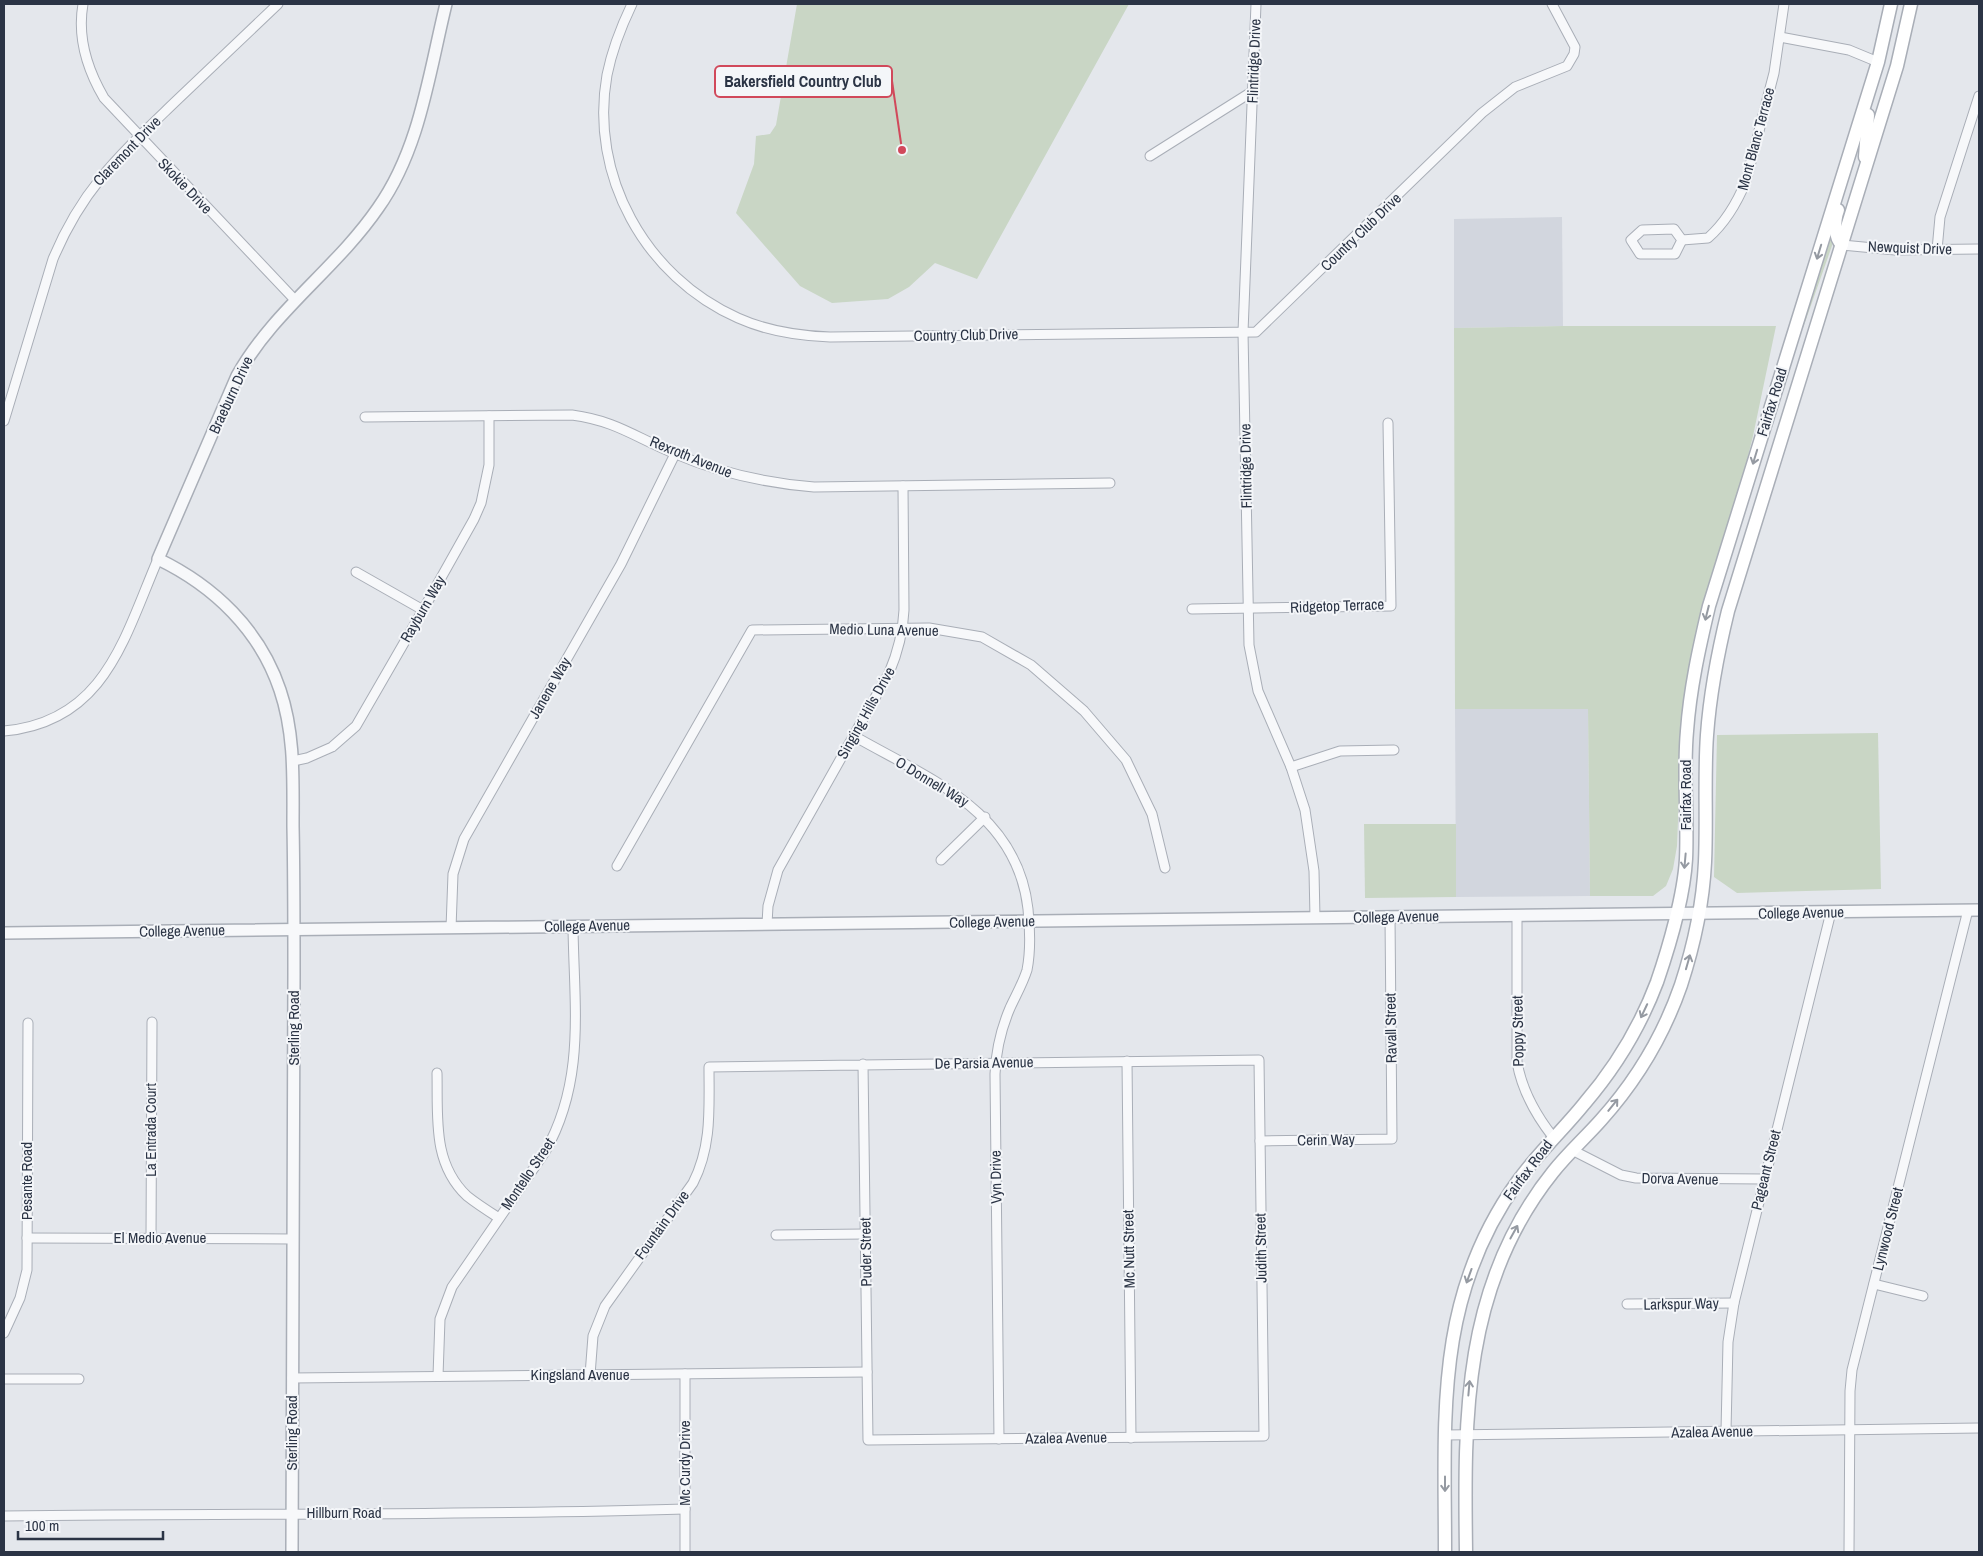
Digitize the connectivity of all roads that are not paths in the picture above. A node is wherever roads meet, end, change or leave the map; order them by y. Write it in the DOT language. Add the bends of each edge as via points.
graph roads {
  1 [pos="83,4"];
  2 [pos="278,4"];
  3 [pos="446,4"];
  4 [pos="632,4"];
  5 [pos="1256,4"];
  6 [pos="1552,4"];
  7 [pos="1784,4"];
  8 [pos="1891,4"];
  9 [pos="1911,4"];
  10 [pos="1780,37"];
  11 [pos="1878,62"];
  12 [pos="1253,91"];
  13 [pos="1979,96"];
  14 [pos="138,137"];
  15 [pos="1851,147"];
  16 [pos="1150,156"];
  17 [pos="1866,167"];
  18 [pos="1682,240"];
  19 [pos="1842,245"];
  20 [pos="1979,249"];
  21 [pos="1937,250"];
  22 [pos="1812,273"];
  23 [pos="295,300"];
  24 [pos="1244,332"];
  25 [pos="1813,338"];
  26 [pos="489,416"];
  27 [pos="365,417"];
  28 [pos="4,421"];
  29 [pos="1388,423"];
  30 [pos="675,454"];
  31 [pos="1110,483"];
  32 [pos="903,486"];
  33 [pos="158,559"];
  34 [pos="356,572"];
  35 [pos="1248,608"];
  36 [pos="1192,609"];
  37 [pos="423,610"];
  38 [pos="903,628"];
  39 [pos="4,730"];
  40 [pos="854,736"];
  41 [pos="1394,750"];
  42 [pos="293,761"];
  43 [pos="1291,767"];
  44 [pos="985,817"];
  45 [pos="941,860"];
  46 [pos="617,866"];
  47 [pos="1165,868"];
  48 [pos="1974,910"];
  49 [pos="1831,912"];
  50 [pos="1675,915"];
  51 [pos="1700,915"];
  52 [pos="1517,916"];
  53 [pos="1390,917"];
  54 [pos="1315,918"];
  55 [pos="1030,922"];
  56 [pos="767,924"];
  57 [pos="573,927"];
  58 [pos="451,928"];
  59 [pos="294,930"];
  60 [pos="4,933"];
  61 [pos="152,1022"];
  62 [pos="28,1023"];
  63 [pos="1259,1060"];
  64 [pos="1127,1061"];
  65 [pos="995,1063"];
  66 [pos="863,1064"];
  67 [pos="709,1067"];
  68 [pos="437,1073"];
  69 [pos="1553,1138"];
  70 [pos="1392,1139"];
  71 [pos="1260,1141"];
  72 [pos="1572,1150"];
  73 [pos="1764,1179"];
  74 [pos="499,1218"];
  75 [pos="865,1234"];
  76 [pos="776,1235"];
  77 [pos="27,1238"];
  78 [pos="151,1238"];
  79 [pos="293,1239"];
  80 [pos="1874,1284"];
  81 [pos="1923,1296"];
  82 [pos="1734,1303"];
  83 [pos="1627,1304"];
  84 [pos="4,1333"];
  85 [pos="867,1372"];
  86 [pos="590,1374"];
  87 [pos="685,1374"];
  88 [pos="438,1376"];
  89 [pos="292,1378"];
  90 [pos="4,1379"];
  91 [pos="79,1379"];
  92 [pos="1979,1428"];
  93 [pos="1850,1430"];
  94 [pos="1726,1431"];
  95 [pos="1445,1435"];
  96 [pos="1264,1436"];
  97 [pos="1465,1436"];
  98 [pos="1131,1438"];
  99 [pos="999,1439"];
  100 [pos="868,1440"];
  101 [pos="685,1509"];
  102 [pos="292,1513"];
  103 [pos="4,1516"];
  104 [pos="292,1552"];
  105 [pos="685,1552"];
  106 [pos="1445,1552"];
  107 [pos="1466,1552"];
  108 [pos="1849,1552"];
  1 -- 14 [label="street, Skokie Drive" via="83,47 94,82 113,111"];
  2 -- 14 [label="street, Claremont Drive"];
  3 -- 23 [label="street, Braeburn Drive" via="417,124 402,168 362,230"];
  4 -- 24 [label="street, Country Club Drive" via="619,31 607,76 604,123 611,169 629,216 655,255 685,286 720,310 783,332 830,337"];
  5 -- 12 [label="street, Flintridge Drive"];
  6 -- 24 [label="street, Country Club Drive" via="1573,40 1575,46 1571,60 1561,69 1514,87 1482,113 1256,332"];
  7 -- 10 [label="street, Mont Blanc Terrace"];
  8 -- 11 [label="main road, Fairfax Road"];
  9 -- 17 [label="main road, Fairfax Road" via="1897,66"];
  10 -- 11 [label="street" via="1849,50"];
  10 -- 18 [label="street, Mont Blanc Terrace" via="1774,73 1739,198 1730,214 1708,238"];
  11 -- 15 [label="main road, Fairfax Road"];
  11 -- 17 [label="main road" via="1882,67 1867,119"];
  12 -- 16 [label="street"];
  12 -- 24 [label="street, Flintridge Drive"];
  13 -- 21 [label="street" via="1940,216"];
  14 -- 23 [label="street, Skokie Drive"];
  14 -- 28 [label="street, Claremont Drive" via="96,182 64,234 53,259"];
  15 -- 19 [label="main road" via="1851,165 1836,218 1838,240"];
  15 -- 22 [label="main road, Fairfax Road, one-way"];
  17 -- 19 [label="main road, Fairfax Road"];
  18 -- 18 [label="street" via="1675,254 1640,254 1631,240 1642,230 1674,229"];
  19 -- 21 [label="street, Newquist Drive"];
  19 -- 25 [label="main road, Fairfax Road"];
  20 -- 21 [label="street, Newquist Drive"];
  22 -- 25 [label="main road" via="1814,284 1803,318"];
  22 -- 50 [label="main road, Fairfax Road, one-way" via="1698,651 1687,732 1686,860"];
  23 -- 33 [label="street, Braeburn Drive" via="261,337 236,376"];
  24 -- 35 [label="street, Flintridge Drive"];
  25 -- 51 [label="main road, Fairfax Road" via="1728,611 1718,655 1707,733 1705,860"];
  26 -- 27 [label="street, Rexroth Avenue"];
  26 -- 30 [label="street, Rexroth Avenue" via="590,417 624,428"];
  26 -- 37 [label="street, Rayburn Way" via="489,465 481,503"];
  29 -- 35 [label="street, Ridgetop Terrace" via="1391,606"];
  30 -- 32 [label="street, Rexroth Avenue" via="736,476 781,484"];
  30 -- 58 [label="street, Janene Way" via="621,564 464,839 453,874"];
  31 -- 32 [label="street, Rexroth Avenue"];
  32 -- 38 [label="street, Singing Hills Drive"];
  33 -- 39 [label="street, Braeburn Drive" via="117,657 96,687 83,700 51,720"];
  33 -- 42 [label="street, Sterling Road" via="215,594 260,647 287,711"];
  34 -- 37 [label="street"];
  35 -- 36 [label="street, Ridgetop Terrace"];
  35 -- 43 [label="street, Flintridge Drive" via="1249,645 1258,690"];
  37 -- 42 [label="street, Rayburn Way" via="356,726 332,747"];
  38 -- 40 [label="street, Singing Hills Drive" via="889,673"];
  38 -- 46 [label="street, Medio Luna Avenue" via="752,630"];
  38 -- 47 [label="street, Medio Luna Avenue" via="930,628 982,637 1031,665 1084,711 1126,760 1152,814"];
  40 -- 44 [label="street, O Donnell Way" via="960,797"];
  40 -- 56 [label="street, Singing Hills Drive" via="778,870 768,906"];
  41 -- 43 [label="street" via="1340,751"];
  42 -- 59 [label="street, Sterling Road"];
  43 -- 54 [label="street, Flintridge Drive" via="1311,840"];
  44 -- 45 [label="street"];
  44 -- 55 [label="street, O Donnell Way" via="1016,863 1025,889"];
  48 -- 49 [label="street, College Avenue"];
  48 -- 80 [label="street, Lynwood Street"];
  49 -- 51 [label="street, College Avenue"];
  49 -- 73 [label="street, Pageant Street"];
  50 -- 51 [label="street, College Avenue"];
  50 -- 52 [label="street, College Avenue"];
  50 -- 69 [label="main road, Fairfax Road, one-way" via="1656,982 1634,1033 1600,1085"];
  72 -- 51 [label="main road, Fairfax Road, one-way" via="1620,1096 1656,1042 1680,989"];
  52 -- 53 [label="street, College Avenue"];
  52 -- 69 [label="street, Poppy Street" via="1517,1062 1531,1107"];
  53 -- 54 [label="street, College Avenue"];
  53 -- 70 [label="street, Ravall Street"];
  54 -- 55 [label="street, College Avenue"];
  55 -- 56 [label="street, College Avenue"];
  55 -- 65 [label="street, Vyn Drive" via="1026,971 1004,1024"];
  56 -- 57 [label="street, College Avenue"];
  57 -- 58 [label="street, College Avenue"];
  57 -- 74 [label="street, Montello Street" via="575,1054 569,1097 555,1135"];
  58 -- 59 [label="street, College Avenue"];
  59 -- 60 [label="street, College Avenue"];
  59 -- 79 [label="street, Sterling Road"];
  61 -- 78 [label="street, La Entrada Court"];
  62 -- 77 [label="street, Pesante Road"];
  63 -- 64 [label="street, De Parsia Avenue"];
  63 -- 71 [label="street, Judith Street"];
  64 -- 65 [label="street, De Parsia Avenue"];
  64 -- 98 [label="street, Mc Nutt Street"];
  65 -- 66 [label="street, De Parsia Avenue"];
  65 -- 99 [label="street, Vyn Drive"];
  66 -- 67 [label="street, De Parsia Avenue"];
  66 -- 75 [label="street, Puder Street"];
  67 -- 86 [label="street, Fountain Drive" via="708,1138 700,1168 604,1306 592,1336"];
  68 -- 74 [label="street" via="438,1131 443,1160 462,1190"];
  69 -- 95 [label="main road, Fairfax Road, one-way" via="1501,1206 1465,1286 1449,1353"];
  70 -- 71 [label="street, Cerin Way"];
  71 -- 96 [label="street, Judith Street"];
  72 -- 73 [label="street, Dorva Avenue" via="1621,1175 1636,1178"];
  97 -- 72 [label="main road, Fairfax Road, one-way" via="1473,1352 1494,1277 1523,1216"];
  73 -- 82 [label="street, Pageant Street"];
  74 -- 88 [label="street, Montello Street" via="460,1273 445,1303 438,1337"];
  75 -- 76 [label="street"];
  75 -- 85 [label="street, Puder Street"];
  77 -- 78 [label="street, El Medio Avenue"];
  77 -- 84 [label="street, Pesante Road" via="25,1284"];
  78 -- 79 [label="street, El Medio Avenue"];
  79 -- 89 [label="street, Sterling Road"];
  80 -- 81 [label="street"];
  80 -- 93 [label="street, Lynwood Street" via="1852,1370"];
  82 -- 83 [label="street, Larkspur Way"];
  82 -- 94 [label="street, Pageant Street" via="1728,1342"];
  85 -- 87 [label="street, Kingsland Avenue"];
  85 -- 100 [label="street, Puder Street"];
  86 -- 87 [label="street, Kingsland Avenue"];
  86 -- 88 [label="street, Kingsland Avenue"];
  87 -- 101 [label="street, Mc Curdy Drive"];
  88 -- 89 [label="street, Kingsland Avenue"];
  89 -- 102 [label="street, Sterling Road"];
  90 -- 91 [label="street"];
  92 -- 93 [label="street, Azalea Avenue"];
  93 -- 94 [label="street, Azalea Avenue"];
  93 -- 108 [label="street, Lynwood Street"];
  94 -- 97 [label="street, Azalea Avenue"];
  95 -- 97 [label="street, Azalea Avenue"];
  95 -- 106 [label="main road, Fairfax Road, one-way"];
  96 -- 98 [label="street, Azalea Avenue"];
  97 -- 107 [label="main road, Fairfax Road"];
  98 -- 99 [label="street, Azalea Avenue"];
  99 -- 100 [label="street, Azalea Avenue"];
  101 -- 102 [label="street, Hillburn Road" via="502,1514"];
  101 -- 105 [label="street, Mc Curdy Drive"];
  102 -- 103 [label="street, Hillburn Road"];
  102 -- 104 [label="street, Sterling Road"];
}
